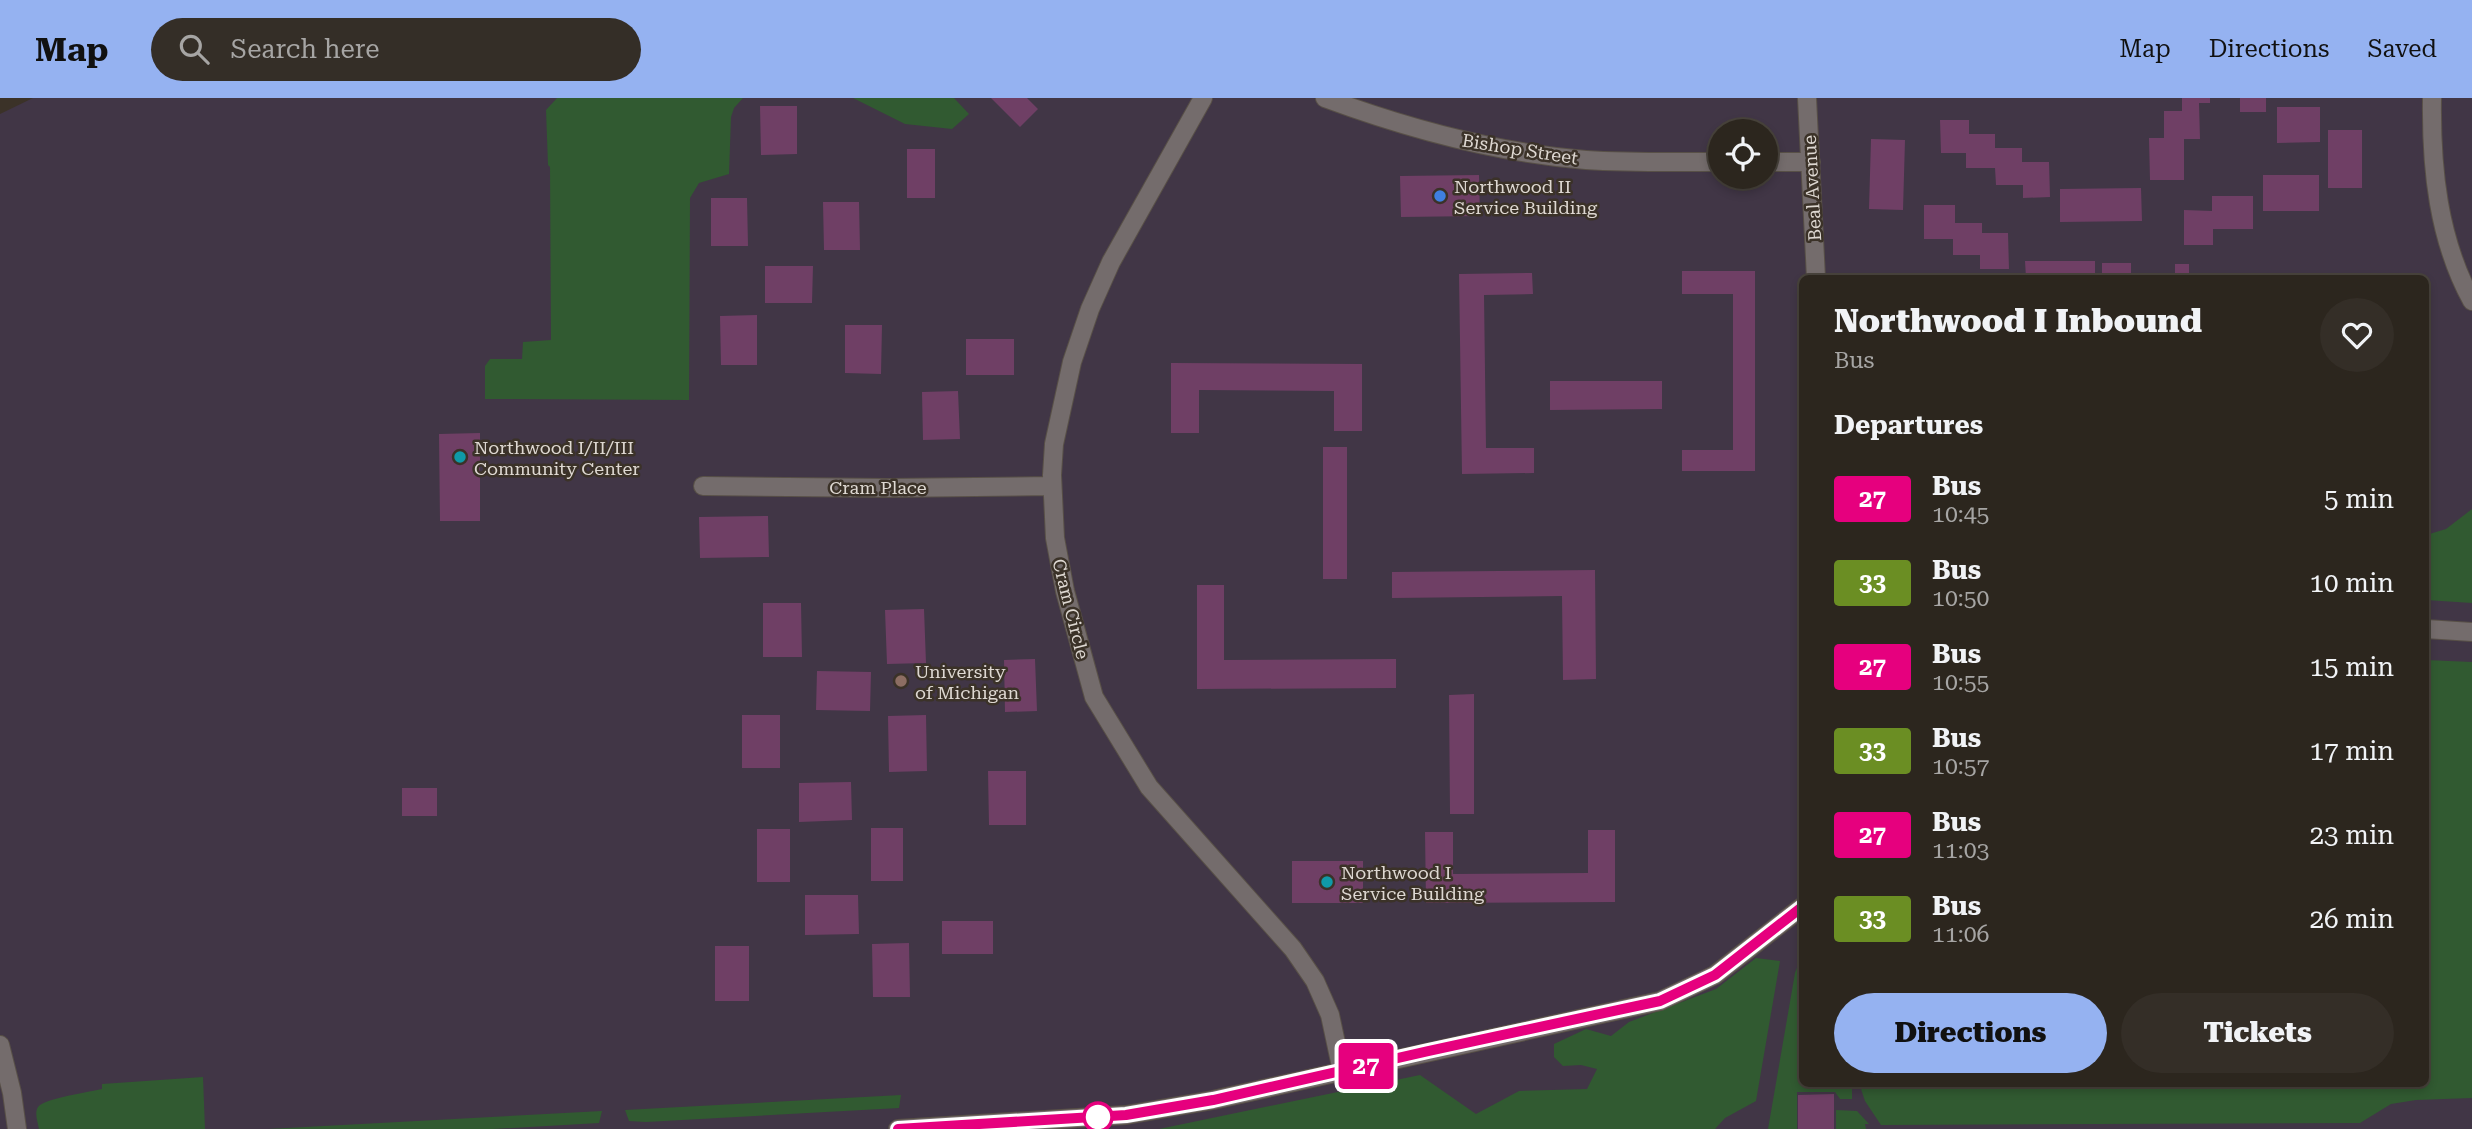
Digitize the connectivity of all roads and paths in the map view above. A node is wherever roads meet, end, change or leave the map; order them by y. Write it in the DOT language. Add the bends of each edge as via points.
graph roads {
  1 [pos="1203,98"];
  2 [pos="1325,98"];
  3 [pos="1807,98"];
  4 [pos="2432,98"];
  5 [pos="1708,162"];
  6 [pos="1778,162"];
  7 [pos="1811,162"];
  8 [pos="1816,275"];
  9 [pos="2472,301"];
  10 [pos="703,486"];
  11 [pos="1052,486"];
  12 [pos="2429,629"];
  13 [pos="2472,632"];
  14 [pos="1799,909"];
  15 [pos="0,1045"];
  16 [pos="1342,1071"];
  17 [pos="17,1129"];
  18 [pos="898,1129"];
  1 -- 11 [label="street, Cram Circle" via="1111,262 1090,309 1063,397"];
  2 -- 5 [label="street, Bishop Street" via="1385,120 1533,153 1595,160"];
  3 -- 7 [label="street, Beal Avenue"];
  4 -- 9 [label="street" via="2431,142 2439,205 2459,278"];
  6 -- 7 [label="street"];
  7 -- 8 [label="street, Beal Avenue"];
  10 -- 11 [label="street, Cram Place"];
  11 -- 16 [label="street, Cram Circle" via="1058,561 1094,697 1149,787 1293,948 1315,981 1330,1014"];
  12 -- 13 [label="street"];
  14 -- 16 [label="street" via="1715,975 1660,1001"];
  15 -- 17 [label="street"];
  16 -- 18 [label="street" via="1126,1115"];
}
